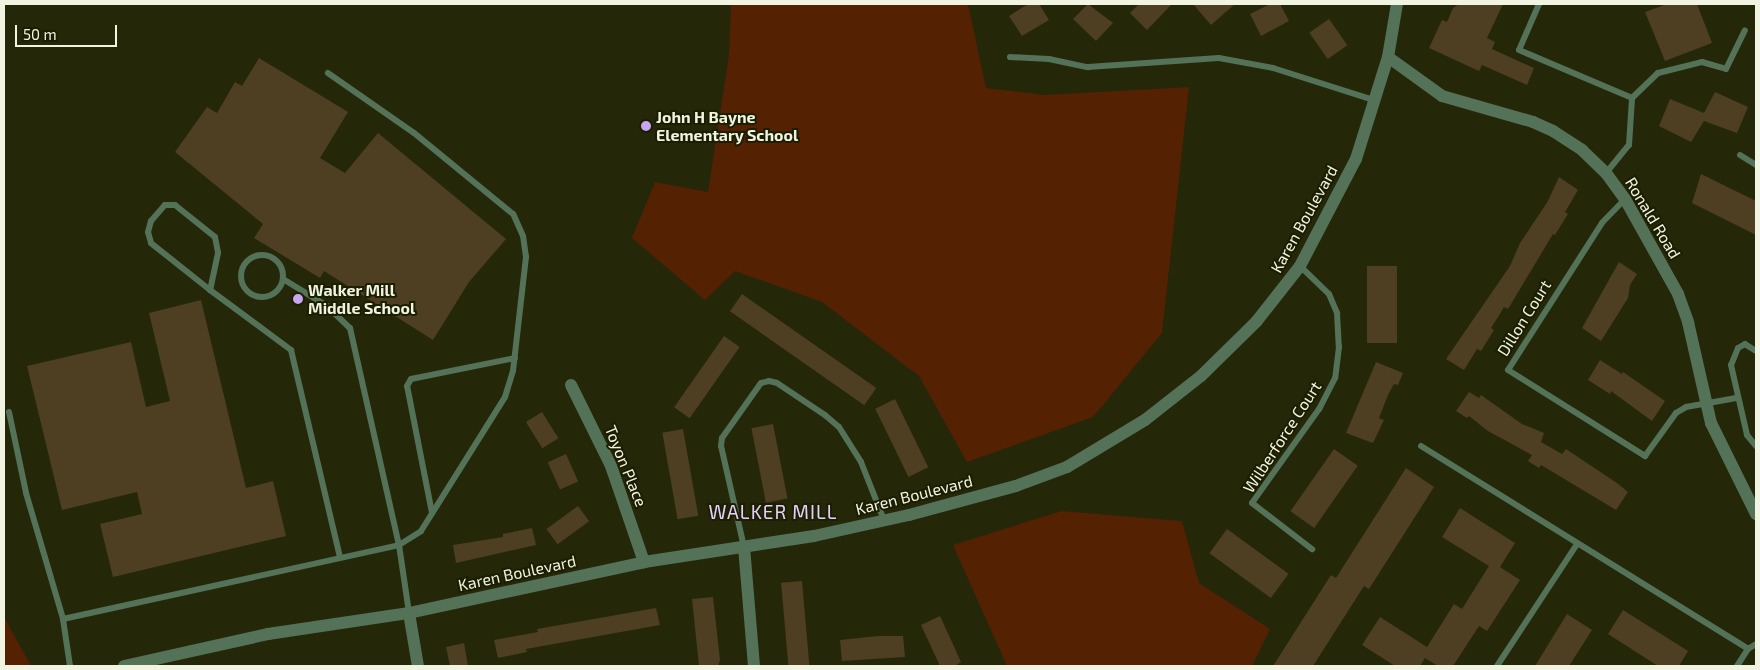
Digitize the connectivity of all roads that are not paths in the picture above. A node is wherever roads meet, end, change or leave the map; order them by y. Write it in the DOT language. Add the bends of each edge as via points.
graph roads {
  1 [pos="1397,4"];
  2 [pos="1539,4"];
  3 [pos="1744,30"];
  4 [pos="1010,57"];
  5 [pos="1388,57"];
  6 [pos="328,73"];
  7 [pos="1632,98"];
  8 [pos="1374,100"];
  9 [pos="1740,155"];
  10 [pos="1756,165"];
  11 [pos="1606,173"];
  12 [pos="1625,199"];
  13 [pos="1300,266"];
  14 [pos="283,279"];
  15 [pos="210,290"];
  16 [pos="1756,350"];
  17 [pos="515,358"];
  18 [pos="571,386"];
  19 [pos="1736,398"];
  20 [pos="1706,404"];
  21 [pos="9,412"];
  22 [pos="1421,446"];
  23 [pos="1756,446"];
  24 [pos="432,513"];
  25 [pos="1756,514"];
  26 [pos="884,520"];
  27 [pos="1577,544"];
  28 [pos="399,545"];
  29 [pos="744,547"];
  30 [pos="1312,549"];
  31 [pos="340,558"];
  32 [pos="644,562"];
  33 [pos="409,613"];
  34 [pos="62,619"];
  35 [pos="1756,644"];
  36 [pos="1748,649"];
  37 [pos="70,666"];
  38 [pos="124,666"];
  39 [pos="418,666"];
  40 [pos="754,666"];
  41 [pos="1497,666"];
  42 [pos="1737,666"];
  1 -- 5 [label="street, Karen Boulevard"];
  2 -- 7 [label="lane" via="1519,50"];
  3 -- 7 [label="lane" via="1726,69 1702,62 1658,73"];
  4 -- 8 [label="lane" via="1049,59 1088,67 1160,59 1219,58 1273,68"];
  5 -- 8 [label="street, Karen Boulevard"];
  5 -- 11 [label="street, Ronald Road" via="1442,96 1533,122 1553,131 1582,150"];
  6 -- 17 [label="lane" via="414,133 513,214 524,236 526,257"];
  7 -- 11 [label="lane" via="1629,145"];
  8 -- 13 [label="street, Karen Boulevard" via="1356,159"];
  9 -- 10 [label="lane"];
  11 -- 12 [label="street, Ronald Road"];
  12 -- 20 [label="street, Ronald Road" via="1678,294 1688,322"];
  12 -- 20 [label="lane, Dillon Court" via="1602,224 1508,370 1645,456 1676,413 1686,407"];
  13 -- 26 [label="street, Karen Boulevard" via="1256,322 1207,370 1123,434 1067,467 1024,484"];
  13 -- 30 [label="lane, Wilberforce Court" via="1329,294 1336,313 1339,347 1335,378 1319,409 1252,503"];
  14 -- 14 [label="lane" via="280,266 264,255 244,263 240,277 246,290 259,297 272,295"];
  14 -- 28 [label="lane" via="328,306 350,328"];
  15 -- 15 [label="lane" via="152,244 148,232 151,222 165,205 175,206 215,237 218,253"];
  15 -- 31 [label="lane" via="291,350"];
  16 -- 19 [label="lane" via="1745,344 1735,354 1731,365"];
  17 -- 24 [label="lane" via="505,397"];
  17 -- 24 [label="lane" via="411,379 406,386"];
  18 -- 32 [label="street, Toyon Place" via="611,466"];
  19 -- 20 [label="lane"];
  19 -- 23 [label="lane" via="1747,434"];
  20 -- 25 [label="street, Ronald Road" via="1720,444"];
  21 -- 34 [label="lane" via="26,493"];
  22 -- 27 [label="lane"];
  24 -- 28 [label="lane" via="421,531"];
  26 -- 29 [label="street, Karen Boulevard"];
  26 -- 29 [label="lane" via="861,462 839,427 785,388 768,381 761,383 722,438 721,446"];
  27 -- 36 [label="lane"];
  27 -- 41 [label="lane"];
  28 -- 31 [label="lane"];
  28 -- 33 [label="lane"];
  29 -- 32 [label="street, Karen Boulevard"];
  29 -- 40 [label="street"];
  31 -- 34 [label="lane"];
  32 -- 33 [label="street, Karen Boulevard"];
  33 -- 38 [label="street, Karen Boulevard" via="268,634"];
  33 -- 39 [label="street"];
  34 -- 37 [label="lane"];
  35 -- 36 [label="lane"];
  36 -- 42 [label="lane"];
}
